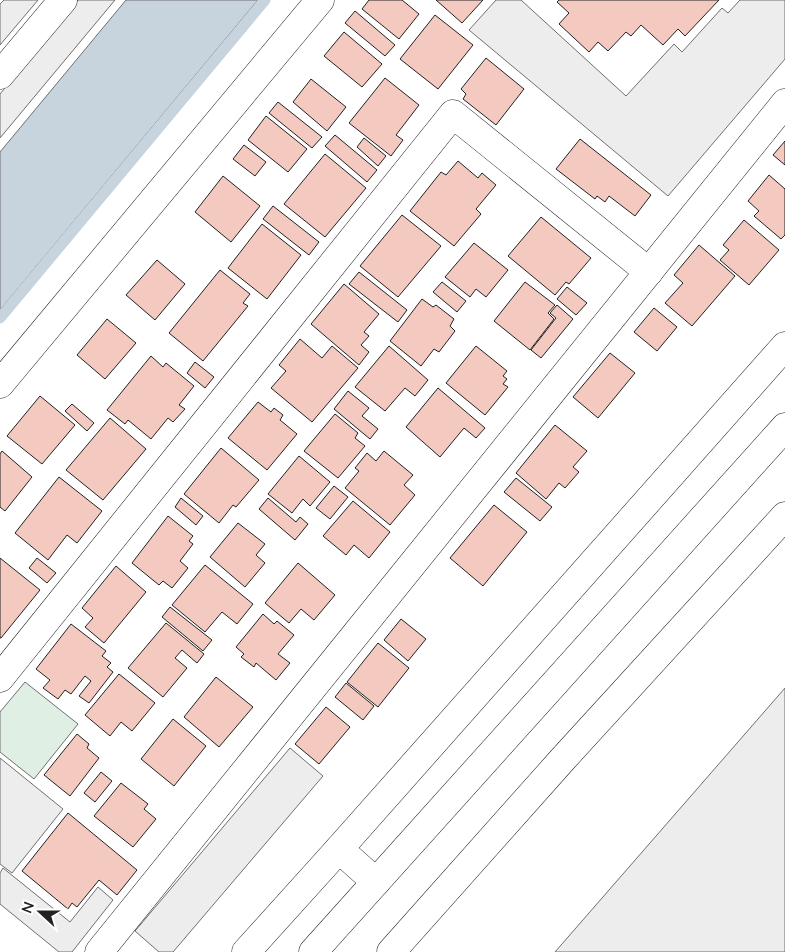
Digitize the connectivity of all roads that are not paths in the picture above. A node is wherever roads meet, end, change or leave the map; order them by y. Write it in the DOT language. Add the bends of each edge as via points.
graph roads {
  1 [pos="63,0"];
  2 [pos="320,0"];
  3 [pos="0,75"];
  4 [pos="785,103"];
  5 [pos="649,272"];
  6 [pos="785,346"];
  7 [pos="0,384"];
  8 [pos="785,427"];
  9 [pos="785,516"];
  10 [pos="0,678"];
  11 [pos="340,849"];
  12 [pos="376,882"];
  13 [pos="98,952"];
  14 [pos="246,952"];
  15 [pos="313,952"];
  16 [pos="391,952"];
  1 -- 3 [label="street"];
  2 -- 7 [label="street"];
  4 -- 5 [label="street"];
  5 -- 10 [label="street" via="453,114"];
  5 -- 13 [label="street"];
  6 -- 11 [label="street"];
  8 -- 12 [label="street"];
  9 -- 16 [label="street"];
  11 -- 12 [label="street"];
  11 -- 14 [label="street"];
  12 -- 15 [label="street"];
}
